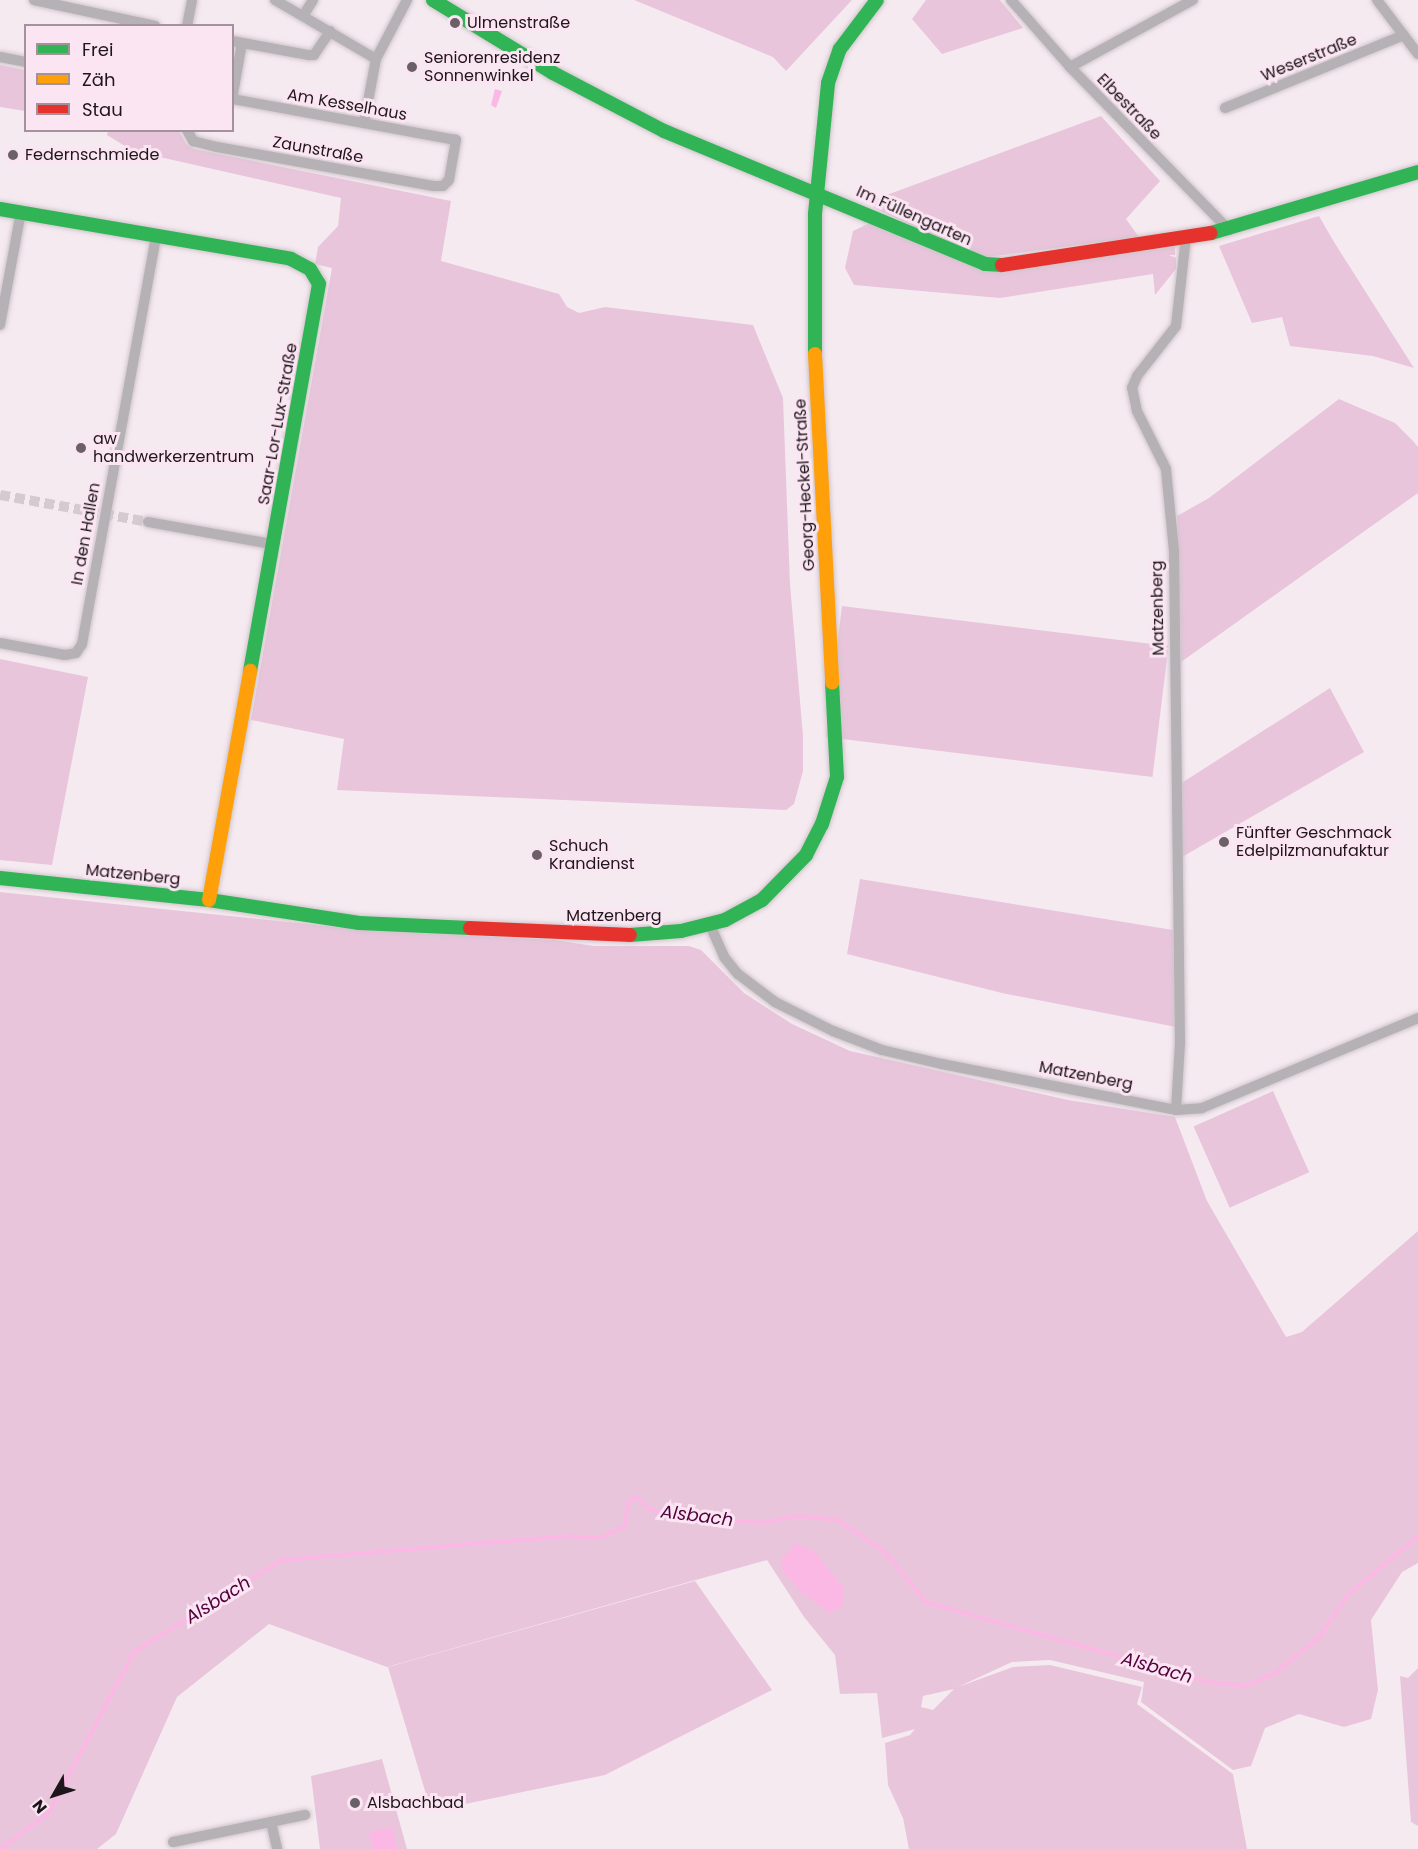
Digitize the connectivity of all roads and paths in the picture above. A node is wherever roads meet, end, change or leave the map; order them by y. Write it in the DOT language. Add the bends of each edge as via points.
graph roads {
  1 [pos="34,0"];
  2 [pos="192,0"];
  3 [pos="275,0"];
  4 [pos="313,0"];
  5 [pos="407,0"];
  6 [pos="433,0"];
  7 [pos="877,0"];
  8 [pos="1011,0"];
  9 [pos="1193,0"];
  10 [pos="1377,0"];
  11 [pos="58,3"];
  12 [pos="303,16"];
  13 [pos="147,24"];
  14 [pos="187,24"];
  15 [pos="330,31"];
  16 [pos="1404,35"];
  17 [pos="237,42"];
  18 [pos="1418,54"];
  19 [pos="0,57"];
  20 [pos="376,59"];
  21 [pos="24,62"];
  22 [pos="1070,67"];
  23 [pos="234,76"];
  24 [pos="234,99"];
  25 [pos="1225,108"];
  26 [pos="364,123"];
  27 [pos="188,132"];
  28 [pos="1418,172"];
  29 [pos="449,180"];
  30 [pos="817,195"];
  31 [pos="0,209"];
  32 [pos="21,212"];
  33 [pos="1229,230"];
  34 [pos="156,236"];
  35 [pos="1186,237"];
  36 [pos="0,325"];
  37 [pos="148,522"];
  38 [pos="272,544"];
  39 [pos="0,643"];
  40 [pos="0,878"];
  41 [pos="209,900"];
  42 [pos="710,925"];
  43 [pos="1418,1018"];
  44 [pos="1176,1110"];
  45 [pos="305,1815"];
  46 [pos="271,1822"];
  47 [pos="173,1842"];
  48 [pos="277,1849"];
  1 -- 11 [label="street"];
  2 -- 14 [label="street"];
  3 -- 12 [label="street"];
  4 -- 12 [label="street"];
  5 -- 20 [label="street"];
  6 -- 30 [label="street, Im Füllengarten" via="553,73 664,131"];
  7 -- 30 [label="street, Georg-Heckel-Straße" via="840,49 828,82"];
  8 -- 22 [label="street, Elbestraße"];
  9 -- 22 [label="street"];
  10 -- 16 [label="street"];
  11 -- 13 [label="street"];
  12 -- 15 [label="street"];
  15 -- 17 [label="street" via="314,55"];
  15 -- 20 [label="street"];
  16 -- 18 [label="street"];
  16 -- 25 [label="street, Weserstraße"];
  17 -- 23 [label="street"];
  19 -- 21 [label="street"];
  20 -- 26 [label="street"];
  22 -- 33 [label="street, Elbestraße"];
  24 -- 26 [label="street, Am Kesselhaus"];
  26 -- 29 [label="street, Am Kesselhaus" via="456,140"];
  27 -- 29 [label="street, Zaunstraße" via="193,141 217,147 434,186 443,186"];
  28 -- 33 [label="street, Im Füllengarten"];
  30 -- 35 [label="street, Im Füllengarten" via="985,264 1008,265"];
  30 -- 42 [label="street, Georg-Heckel-Straße" via="812,306 837,777 822,824 795,869 762,900"];
  31 -- 32 [label="street, Saar-Lor-Lux-Straße"];
  32 -- 34 [label="street, Saar-Lor-Lux-Straße"];
  32 -- 36 [label="street"];
  33 -- 35 [label="street, Im Füllengarten"];
  34 -- 38 [label="street, Saar-Lor-Lux-Straße" via="291,259 310,269 318,284"];
  34 -- 39 [label="street, In den Hallen" via="82,644 76,653 65,655"];
  35 -- 44 [label="street, Matzenberg" via="1176,326 1132,388 1137,411 1166,469 1174,551 1180,1042"];
  37 -- 38 [label="street"];
  38 -- 41 [label="street, Saar-Lor-Lux-Straße"];
  40 -- 41 [label="street, Matzenberg"];
  41 -- 42 [label="street, Matzenberg" via="359,922 575,934 660,934"];
  42 -- 44 [label="street, Matzenberg" via="724,957 738,974 776,1002 833,1031 882,1050 942,1064"];
  43 -- 44 [label="street, Matzenberg" via="1202,1108"];
  45 -- 46 [label="street"];
  46 -- 47 [label="street"];
  46 -- 48 [label="street"];
}
